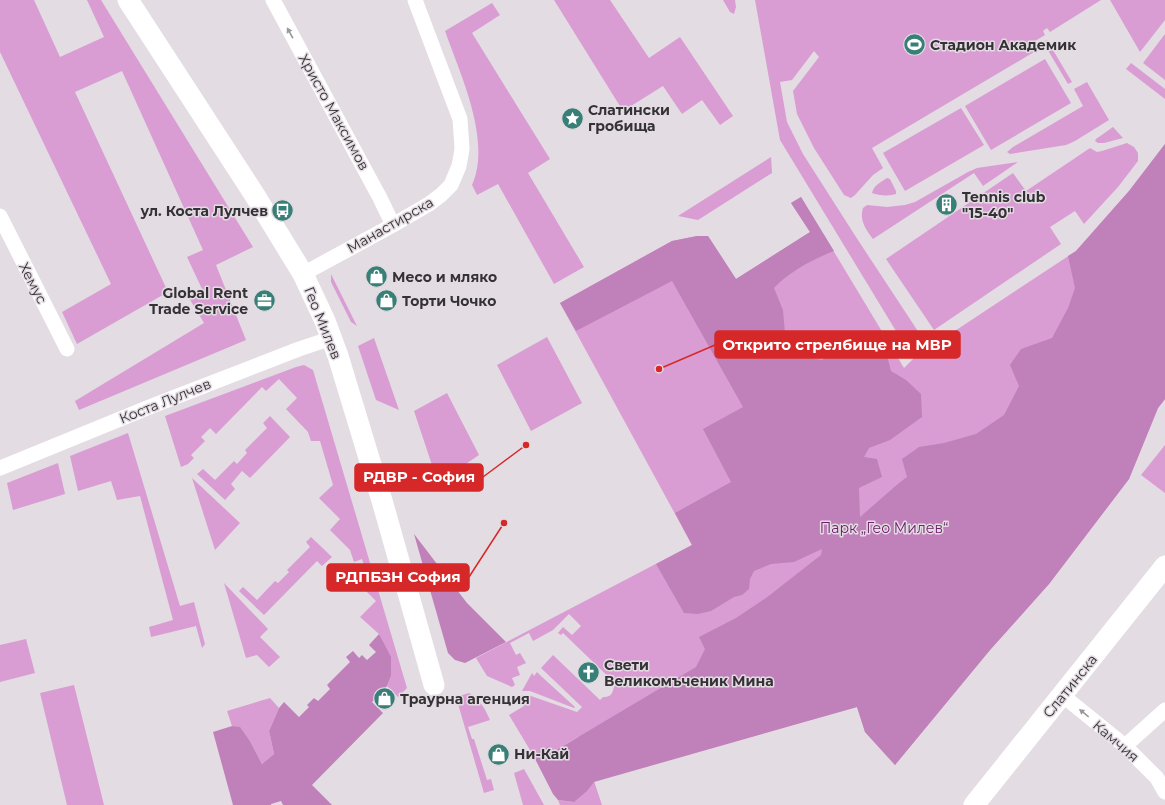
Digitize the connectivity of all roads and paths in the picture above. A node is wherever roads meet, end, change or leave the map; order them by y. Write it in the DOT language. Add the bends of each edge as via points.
graph roads {
  1 [pos="128,0"];
  2 [pos="273,0"];
  3 [pos="415,0"];
  4 [pos="0,216"];
  5 [pos="394,225"];
  6 [pos="303,274"];
  7 [pos="332,338"];
  8 [pos="67,349"];
  9 [pos="0,468"];
  10 [pos="1165,566"];
  11 [pos="434,685"];
  12 [pos="1062,695"];
  13 [pos="1165,710"];
  14 [pos="1125,746"];
  15 [pos="1161,776"];
  16 [pos="1165,792"];
  17 [pos="974,805"];
  1 -- 6 [label="street, Гео Милев"];
  5 -- 2 [label="street, Христо Максимов, one-way"];
  3 -- 5 [label="street, Манастирска" via="460,119 462,149 459,166 451,185 429,204"];
  4 -- 8 [label="street, Хемус"];
  5 -- 6 [label="street, Манастирска"];
  6 -- 7 [label="street, Гео Милев"];
  7 -- 9 [label="street, Коста Лулчев"];
  7 -- 11 [label="street, Гео Милев" via="383,504"];
  10 -- 12 [label="street, Слатинска"];
  14 -- 12 [label="street, Камчия, one-way"];
  12 -- 17 [label="street, Слатинска"];
  13 -- 14 [label="street"];
  14 -- 15 [label="street, Камчия"];
  15 -- 16 [label="street, Камчия"];
}
